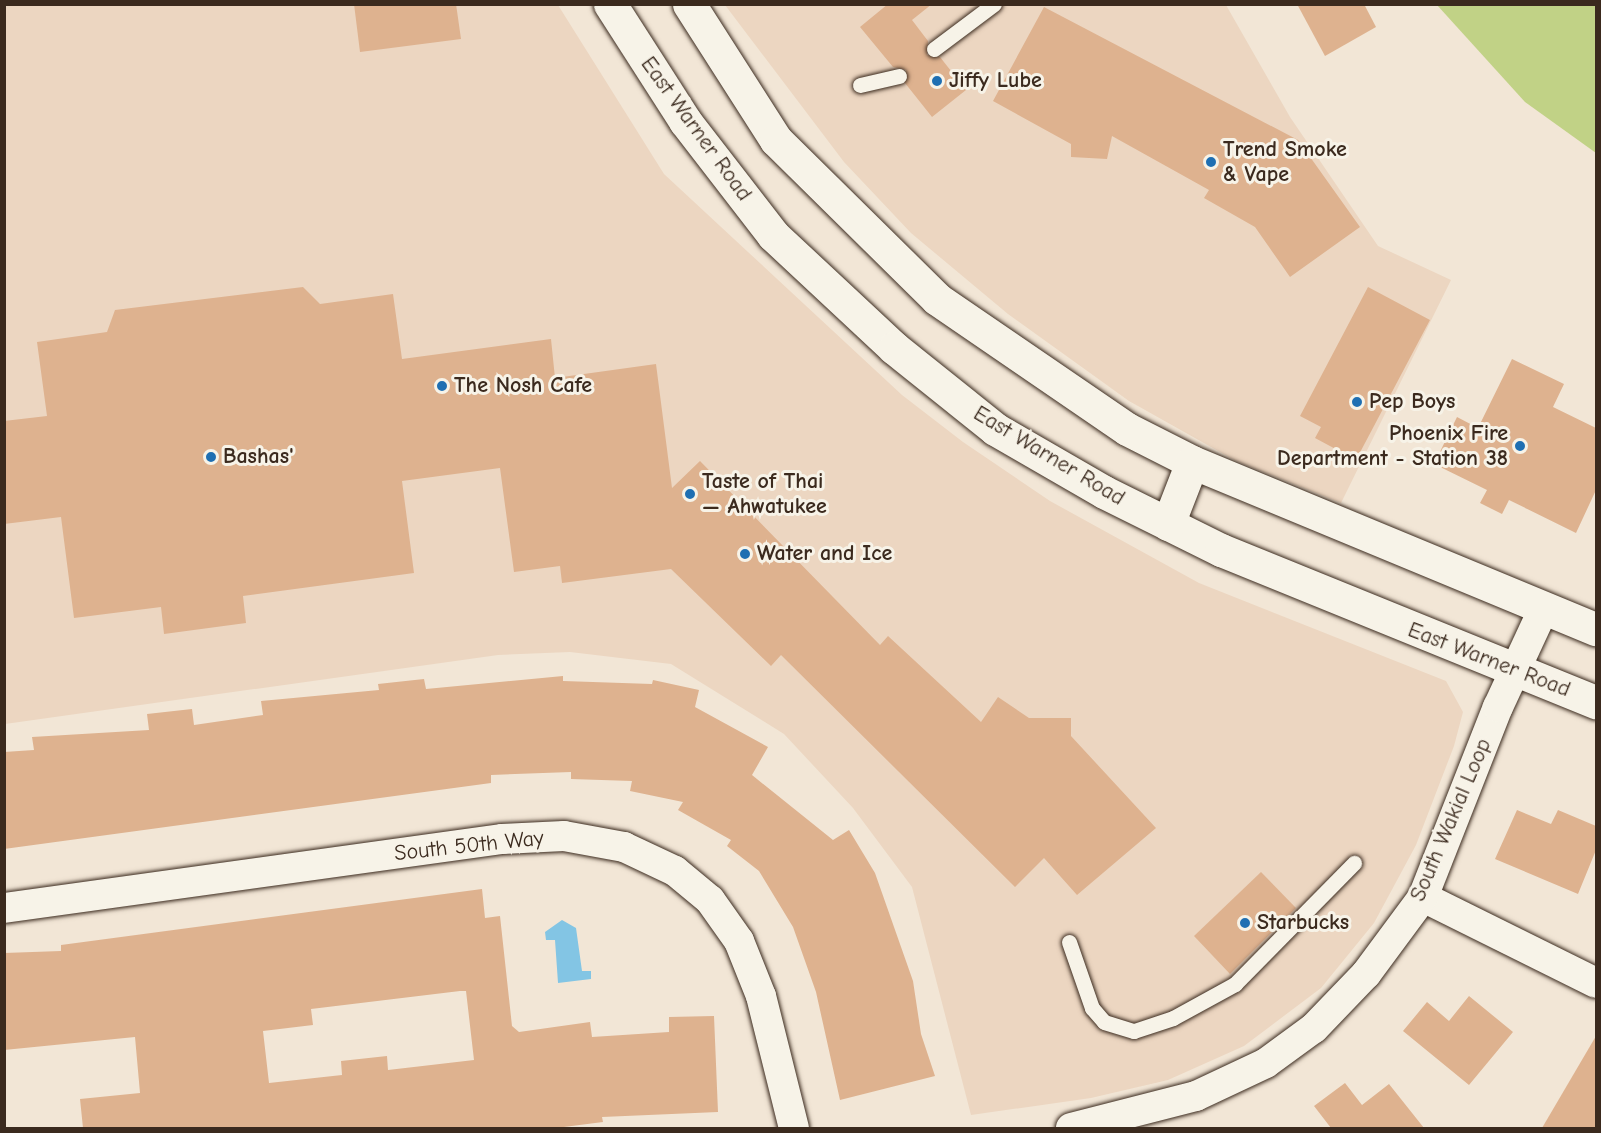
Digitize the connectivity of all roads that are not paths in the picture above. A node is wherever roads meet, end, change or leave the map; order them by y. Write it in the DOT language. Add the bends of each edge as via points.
graph roads {
  1 [pos="610,4"];
  2 [pos="689,4"];
  3 [pos="994,4"];
  4 [pos="934,49"];
  5 [pos="899,76"];
  6 [pos="860,85"];
  7 [pos="1192,462"];
  8 [pos="1168,524"];
  9 [pos="1544,608"];
  10 [pos="1596,629"];
  11 [pos="1515,669"];
  12 [pos="1596,702"];
  13 [pos="1354,863"];
  14 [pos="1423,897"];
  15 [pos="4,908"];
  16 [pos="1070,942"];
  17 [pos="1596,983"];
  18 [pos="1146,1119"];
  19 [pos="794,1128"];
  20 [pos="1071,1128"];
  1 -- 8 [label="main road, East Warner Road" via="685,121 773,235 885,340 996,429"];
  2 -- 7 [label="main road" via="776,140 937,299 1127,429"];
  3 -- 4 [label="lane"];
  5 -- 6 [label="lane"];
  7 -- 8 [label="main road"];
  7 -- 9 [label="main road"];
  8 -- 11 [label="main road, East Warner Road" via="1458,650"];
  9 -- 10 [label="main road"];
  9 -- 11 [label="street, South Wakial Loop"];
  11 -- 12 [label="main road, East Warner Road"];
  11 -- 14 [label="street, South Wakial Loop"];
  13 -- 16 [label="lane" via="1234,984 1173,1018 1134,1031 1104,1022 1092,1008"];
  14 -- 17 [label="street"];
  14 -- 18 [label="street, South Wakial Loop" via="1366,975 1314,1028 1266,1063"];
  15 -- 19 [label="street, South 50th Way" via="502,839 564,836 624,847 675,871 710,900 739,941 761,996"];
  18 -- 20 [label="street, South Wakial Loop"];
}
